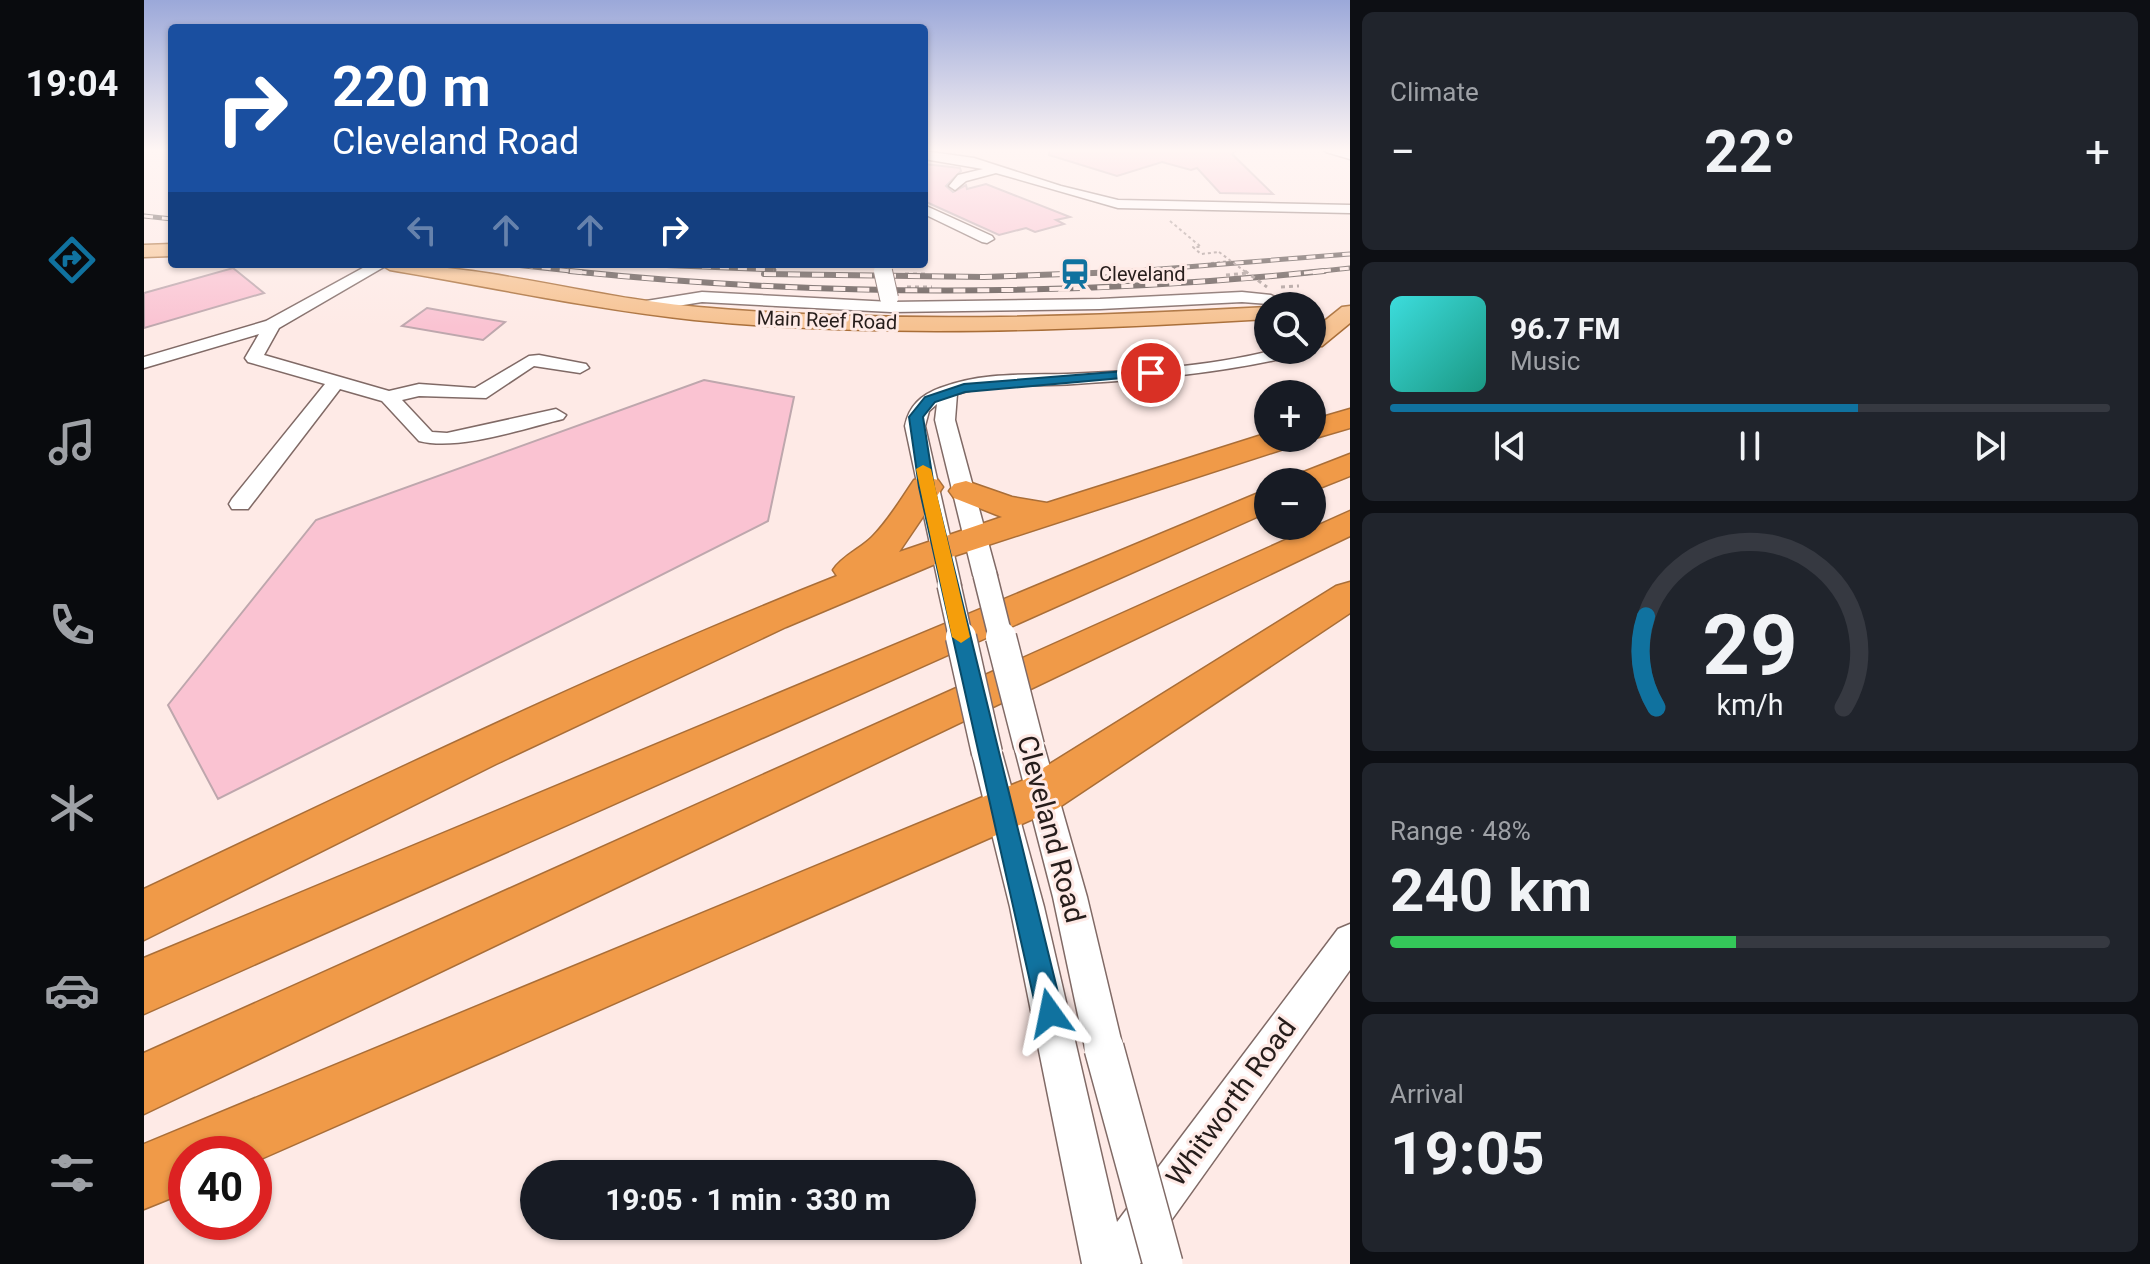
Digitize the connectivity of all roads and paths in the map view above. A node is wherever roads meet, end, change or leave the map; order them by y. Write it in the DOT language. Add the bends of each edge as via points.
graph roads {
  1 [pos="1156,209"];
  2 [pos="928,211"];
  3 [pos="987,239"];
  4 [pos="168,250"];
  5 [pos="144,251"];
  6 [pos="1231,261"];
  7 [pos="1211,263"];
  8 [pos="374,268"];
  9 [pos="414,268"];
  10 [pos="883,268"];
  11 [pos="1248,273"];
  12 [pos="1226,275"];
  13 [pos="1267,287"];
  14 [pos="1254,298"];
  15 [pos="890,302"];
  16 [pos="1350,304"];
  17 [pos="646,306"];
  18 [pos="1326,307"];
  19 [pos="1350,312"];
  20 [pos="1254,314"];
  21 [pos="272,325"];
  22 [pos="1326,329"];
  23 [pos="1254,356"];
  24 [pos="144,363"];
  25 [pos="580,368"];
  26 [pos="336,382"];
  27 [pos="948,393"];
  28 [pos="389,397"];
  29 [pos="556,415"];
  30 [pos="1350,418"];
  31 [pos="1326,426"];
  32 [pos="1254,448"];
  33 [pos="1350,464"];
  34 [pos="1326,474"];
  35 [pos="926,487"];
  36 [pos="966,491"];
  37 [pos="240,504"];
  38 [pos="1254,505"];
  39 [pos="1056,511"];
  40 [pos="1350,522"];
  41 [pos="956,556"];
  42 [pos="1350,595"];
  43 [pos="664,667"];
  44 [pos="1025,783"];
  45 [pos="144,915"];
  46 [pos="1350,941"];
  47 [pos="144,986"];
  48 [pos="144,1084"];
  49 [pos="238,1136"];
  50 [pos="168,1167"];
  51 [pos="144,1177"];
  52 [pos="1104,1264"];
  53 [pos="1113,1264"];
  54 [pos="1163,1264"];
  1 -- 6 [label="path, bridge" via="1201,247 1193,247 1201,254 1219,252"];
  2 -- 3 [label="street"];
  4 -- 5 [label="main road"];
  6 -- 7 [label="path"];
  6 -- 11 [label="path, bridge"];
  8 -- 21 [label="street"];
  9 -- 17 [label="main road, Main Reef Road"];
  10 -- 15 [label="street, bridge"];
  11 -- 12 [label="path"];
  11 -- 13 [label="path, bridge"];
  14 -- 15 [label="street" via="1100,304"];
  15 -- 17 [label="street" via="702,297"];
  16 -- 18 [label="main road"];
  17 -- 20 [label="main road, Main Reef Road" via="751,317 909,322"];
  19 -- 22 [label="main road"];
  21 -- 24 [label="street"];
  21 -- 26 [label="street" via="254,358"];
  23 -- 27 [label="street, Cleveland Road" via="1217,365 999,383"];
  25 -- 28 [label="street" via="529,361 479,394 419,390"];
  26 -- 28 [label="street"];
  26 -- 37 [label="street"];
  27 -- 35 [label="street, Cleveland Road" via="930,400 916,417"];
  27 -- 36 [label="street, Cleveland Road" via="945,420"];
  28 -- 29 [label="street" via="433,439"];
  30 -- 31 [label="highway"];
  32 -- 39 [label="highway"];
  33 -- 34 [label="highway"];
  35 -- 41 [label="street, Cleveland Road"];
  35 -- 43 [label="highway" via="880,552"];
  36 -- 39 [label="highway" via="1005,507"];
  36 -- 41 [label="street, Cleveland Road"];
  38 -- 47 [label="highway"];
  39 -- 41 [label="highway"];
  40 -- 48 [label="highway"];
  41 -- 43 [label="highway" via="772,617"];
  41 -- 44 [label="street, Cleveland Road, bridge" via="985,575"];
  41 -- 44 [label="street, Cleveland Road, bridge" via="987,753"];
  42 -- 44 [label="highway"];
  43 -- 45 [label="highway"];
  44 -- 49 [label="highway"];
  44 -- 52 [label="street, Cleveland Road" via="1056,1040"];
  44 -- 54 [label="street, Cleveland Road, bridge" via="1070,897 1104,1048"];
  46 -- 53 [label="street, Whitworth Road"];
  50 -- 51 [label="highway"];
}
